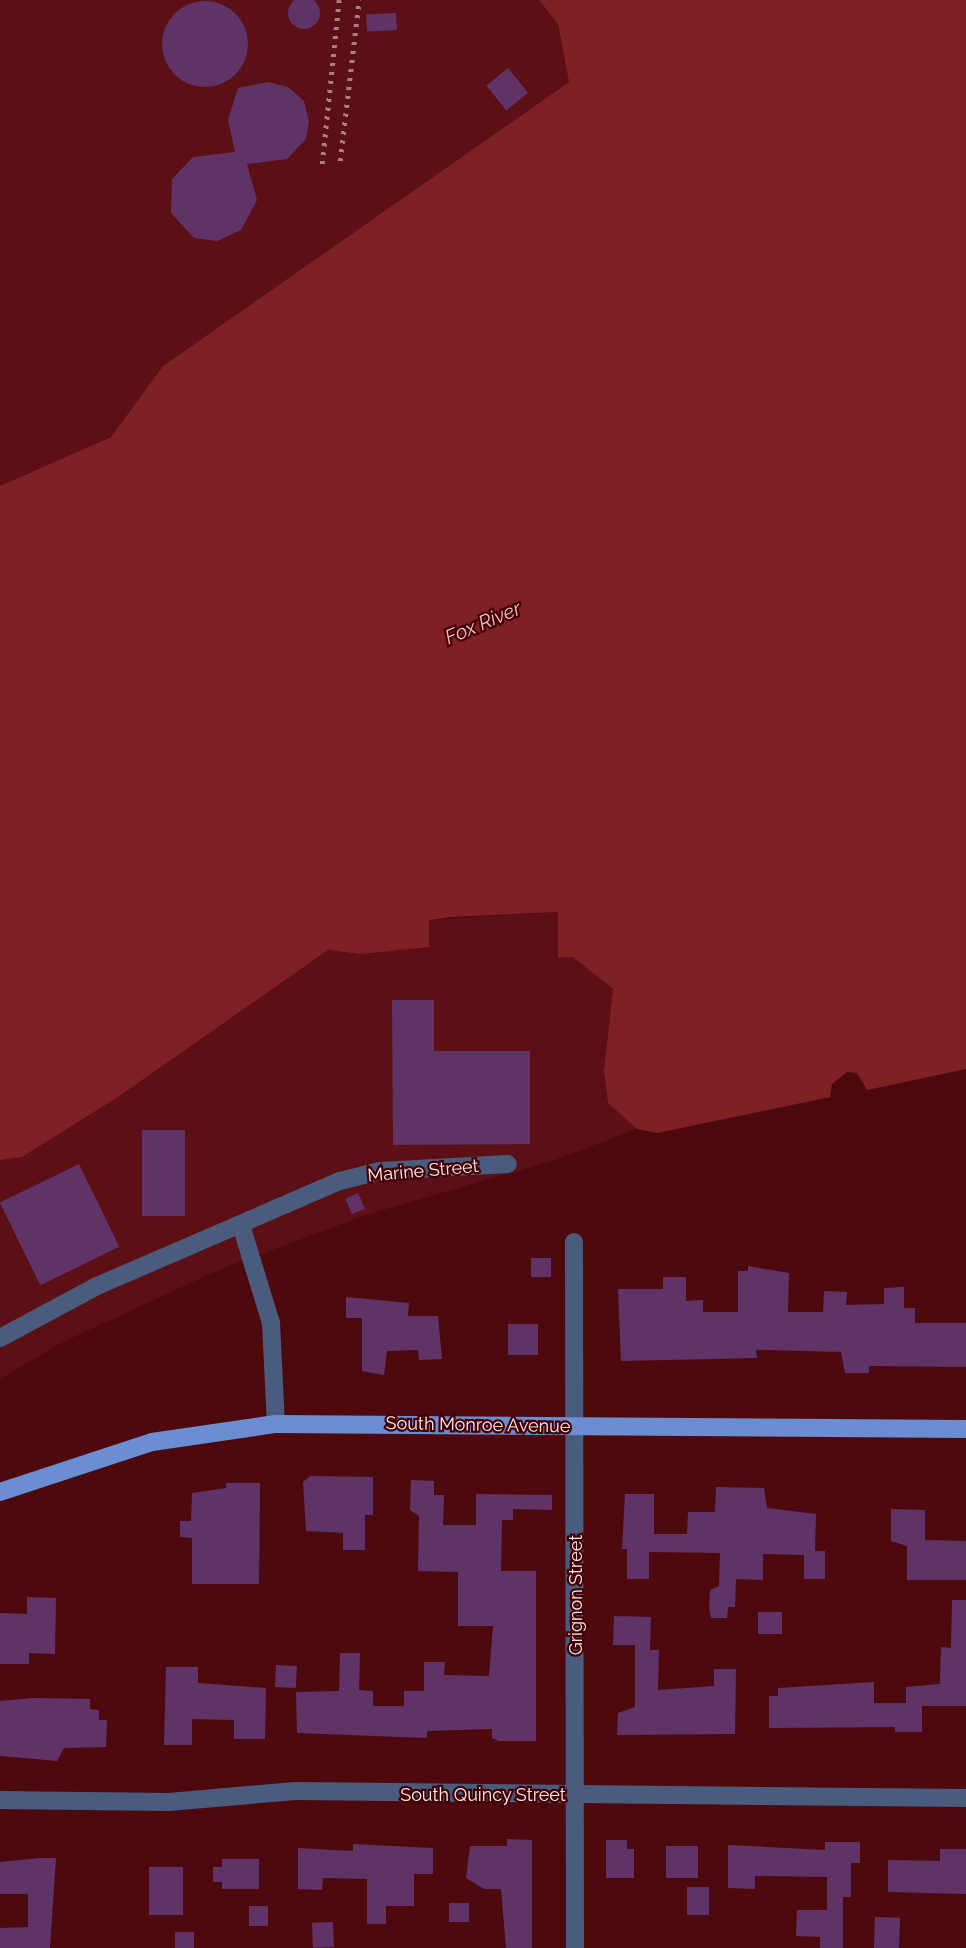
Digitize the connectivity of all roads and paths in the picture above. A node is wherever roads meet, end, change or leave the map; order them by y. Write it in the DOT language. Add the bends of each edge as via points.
graph roads {
  1 [pos="507,1164"];
  2 [pos="241,1225"];
  3 [pos="574,1242"];
  4 [pos="0,1338"];
  5 [pos="276,1424"];
  6 [pos="577,1425"];
  7 [pos="966,1428"];
  8 [pos="0,1492"];
  9 [pos="576,1796"];
  10 [pos="966,1798"];
  11 [pos="0,1800"];
  12 [pos="575,1948"];
  1 -- 2 [label="street, Marine Street" via="380,1171 340,1181"];
  2 -- 4 [label="street, Marine Street" via="97,1286"];
  2 -- 5 [label="street" via="272,1323"];
  3 -- 6 [label="street, Grignon Street"];
  5 -- 6 [label="main road, South Monroe Avenue"];
  5 -- 8 [label="main road, South Monroe Avenue" via="152,1442"];
  6 -- 7 [label="main road, South Monroe Avenue"];
  6 -- 9 [label="street, Grignon Street"];
  9 -- 10 [label="street, South Quincy Street"];
  9 -- 11 [label="street, South Quincy Street" via="296,1791 169,1802"];
  9 -- 12 [label="street, Grignon Street"];
}
